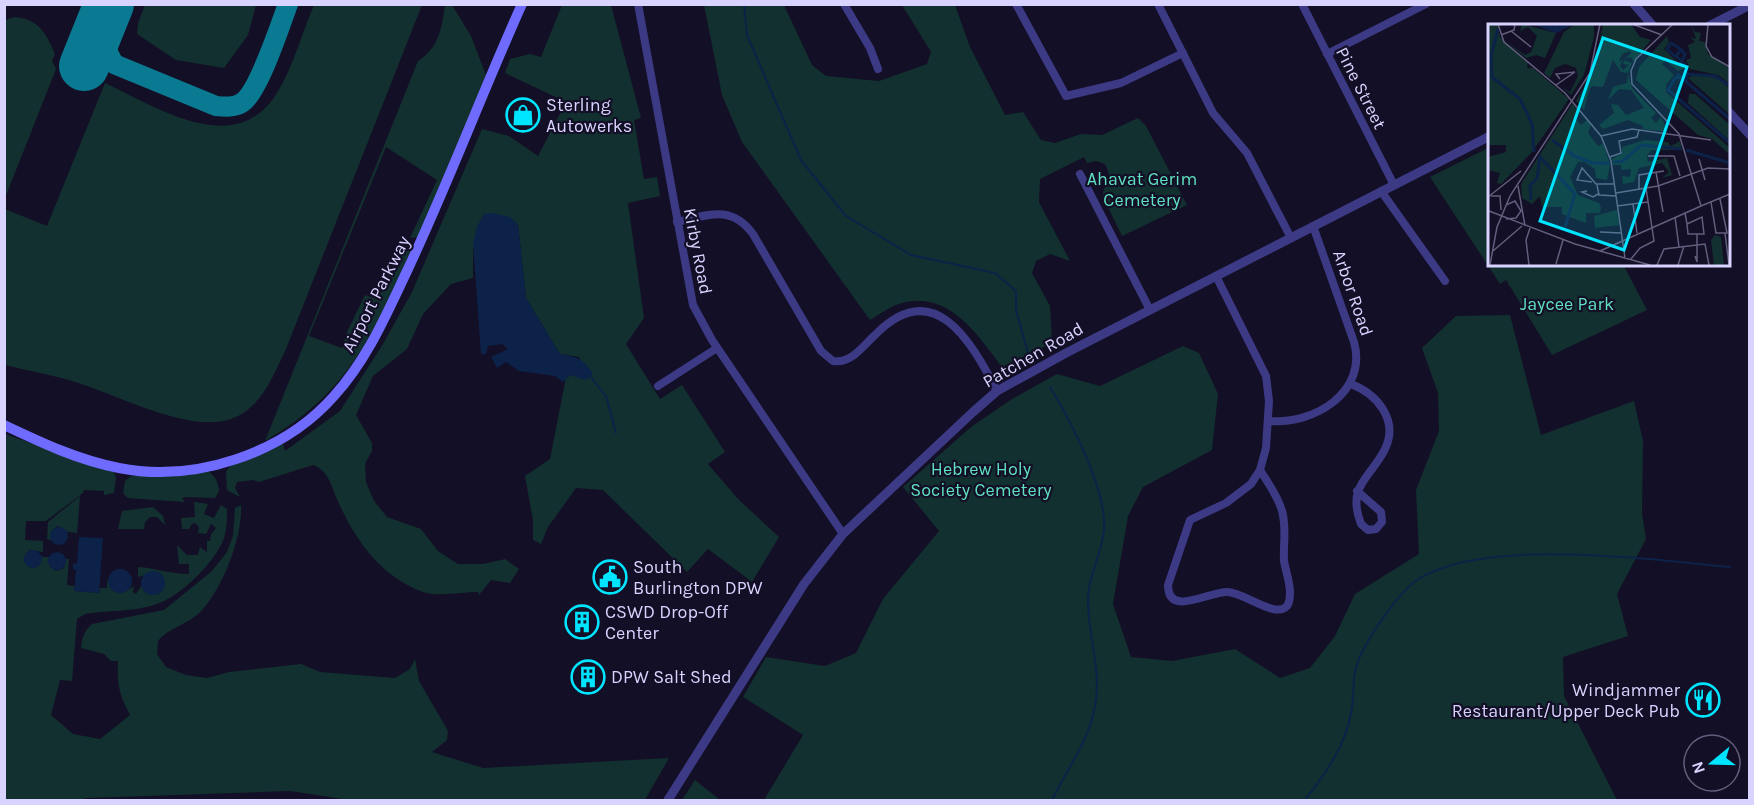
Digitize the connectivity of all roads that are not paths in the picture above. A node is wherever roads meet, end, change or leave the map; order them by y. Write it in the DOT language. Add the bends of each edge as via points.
graph roads {
  1 [pos="522,4"];
  2 [pos="638,4"];
  3 [pos="844,4"];
  4 [pos="1016,4"];
  5 [pos="1158,4"];
  6 [pos="1302,4"];
  7 [pos="1426,4"];
  8 [pos="1634,4"];
  9 [pos="1749,5"];
  10 [pos="1651,24"];
  11 [pos="1713,24"];
  12 [pos="1183,53"];
  13 [pos="1327,54"];
  14 [pos="878,69"];
  15 [pos="1730,113"];
  16 [pos="1749,135"];
  17 [pos="1488,137"];
  18 [pos="1080,174"];
  19 [pos="1394,185"];
  20 [pos="1382,191"];
  21 [pos="677,222"];
  22 [pos="1313,226"];
  23 [pos="1291,238"];
  24 [pos="1216,276"];
  25 [pos="1445,281"];
  26 [pos="1150,310"];
  27 [pos="717,348"];
  28 [pos="1351,384"];
  29 [pos="658,386"];
  30 [pos="997,391"];
  31 [pos="1269,421"];
  32 [pos="4,426"];
  33 [pos="1260,470"];
  34 [pos="1357,491"];
  35 [pos="843,534"];
  36 [pos="668,801"];
  1 -- 32 [label="main road, Airport Parkway" via="439,203 377,335 344,385 317,414 275,442 236,459 201,468 159,471 121,468 80,458"];
  2 -- 21 [label="street, Kirby Road"];
  3 -- 14 [label="street"];
  4 -- 12 [label="street" via="1066,96 1121,83"];
  5 -- 12 [label="street"];
  6 -- 13 [label="street, Pine Street"];
  7 -- 13 [label="street"];
  8 -- 10 [label="street"];
  9 -- 11 [label="street"];
  12 -- 23 [label="street" via="1213,113 1247,153"];
  13 -- 19 [label="street, Pine Street"];
  15 -- 16 [label="street"];
  17 -- 19 [label="street, Patchen Road"];
  18 -- 26 [label="street"];
  19 -- 20 [label="street, Patchen Road"];
  20 -- 22 [label="street, Patchen Road"];
  20 -- 25 [label="street"];
  21 -- 27 [label="street, Kirby Road" via="689,293"];
  21 -- 30 [label="street" via="722,214 741,220 758,242 821,351 833,361 848,360 897,317 929,311 962,334"];
  22 -- 23 [label="street, Patchen Road"];
  22 -- 28 [label="street, Arbor Road" via="1357,350 1358,366"];
  23 -- 24 [label="street, Patchen Road"];
  24 -- 26 [label="street, Patchen Road"];
  24 -- 31 [label="street" via="1266,376"];
  26 -- 30 [label="street, Patchen Road"];
  27 -- 29 [label="street"];
  27 -- 35 [label="street, Kirby Road"];
  28 -- 31 [label="street" via="1332,402 1305,417"];
  28 -- 34 [label="street" via="1374,396 1386,414 1388,428 1384,450"];
  30 -- 35 [label="street, Patchen Road"];
  31 -- 33 [label="street"];
  33 -- 33 [label="street" via="1239,495 1190,520 1168,585 1174,600 1185,603 1211,593 1227,592 1243,594 1272,611 1287,605 1290,593 1284,560 1284,521"];
  34 -- 34 [label="street" via="1360,522 1366,529 1376,529 1382,522 1381,512"];
  35 -- 36 [label="street, Patchen Road" via="804,584"];
}
